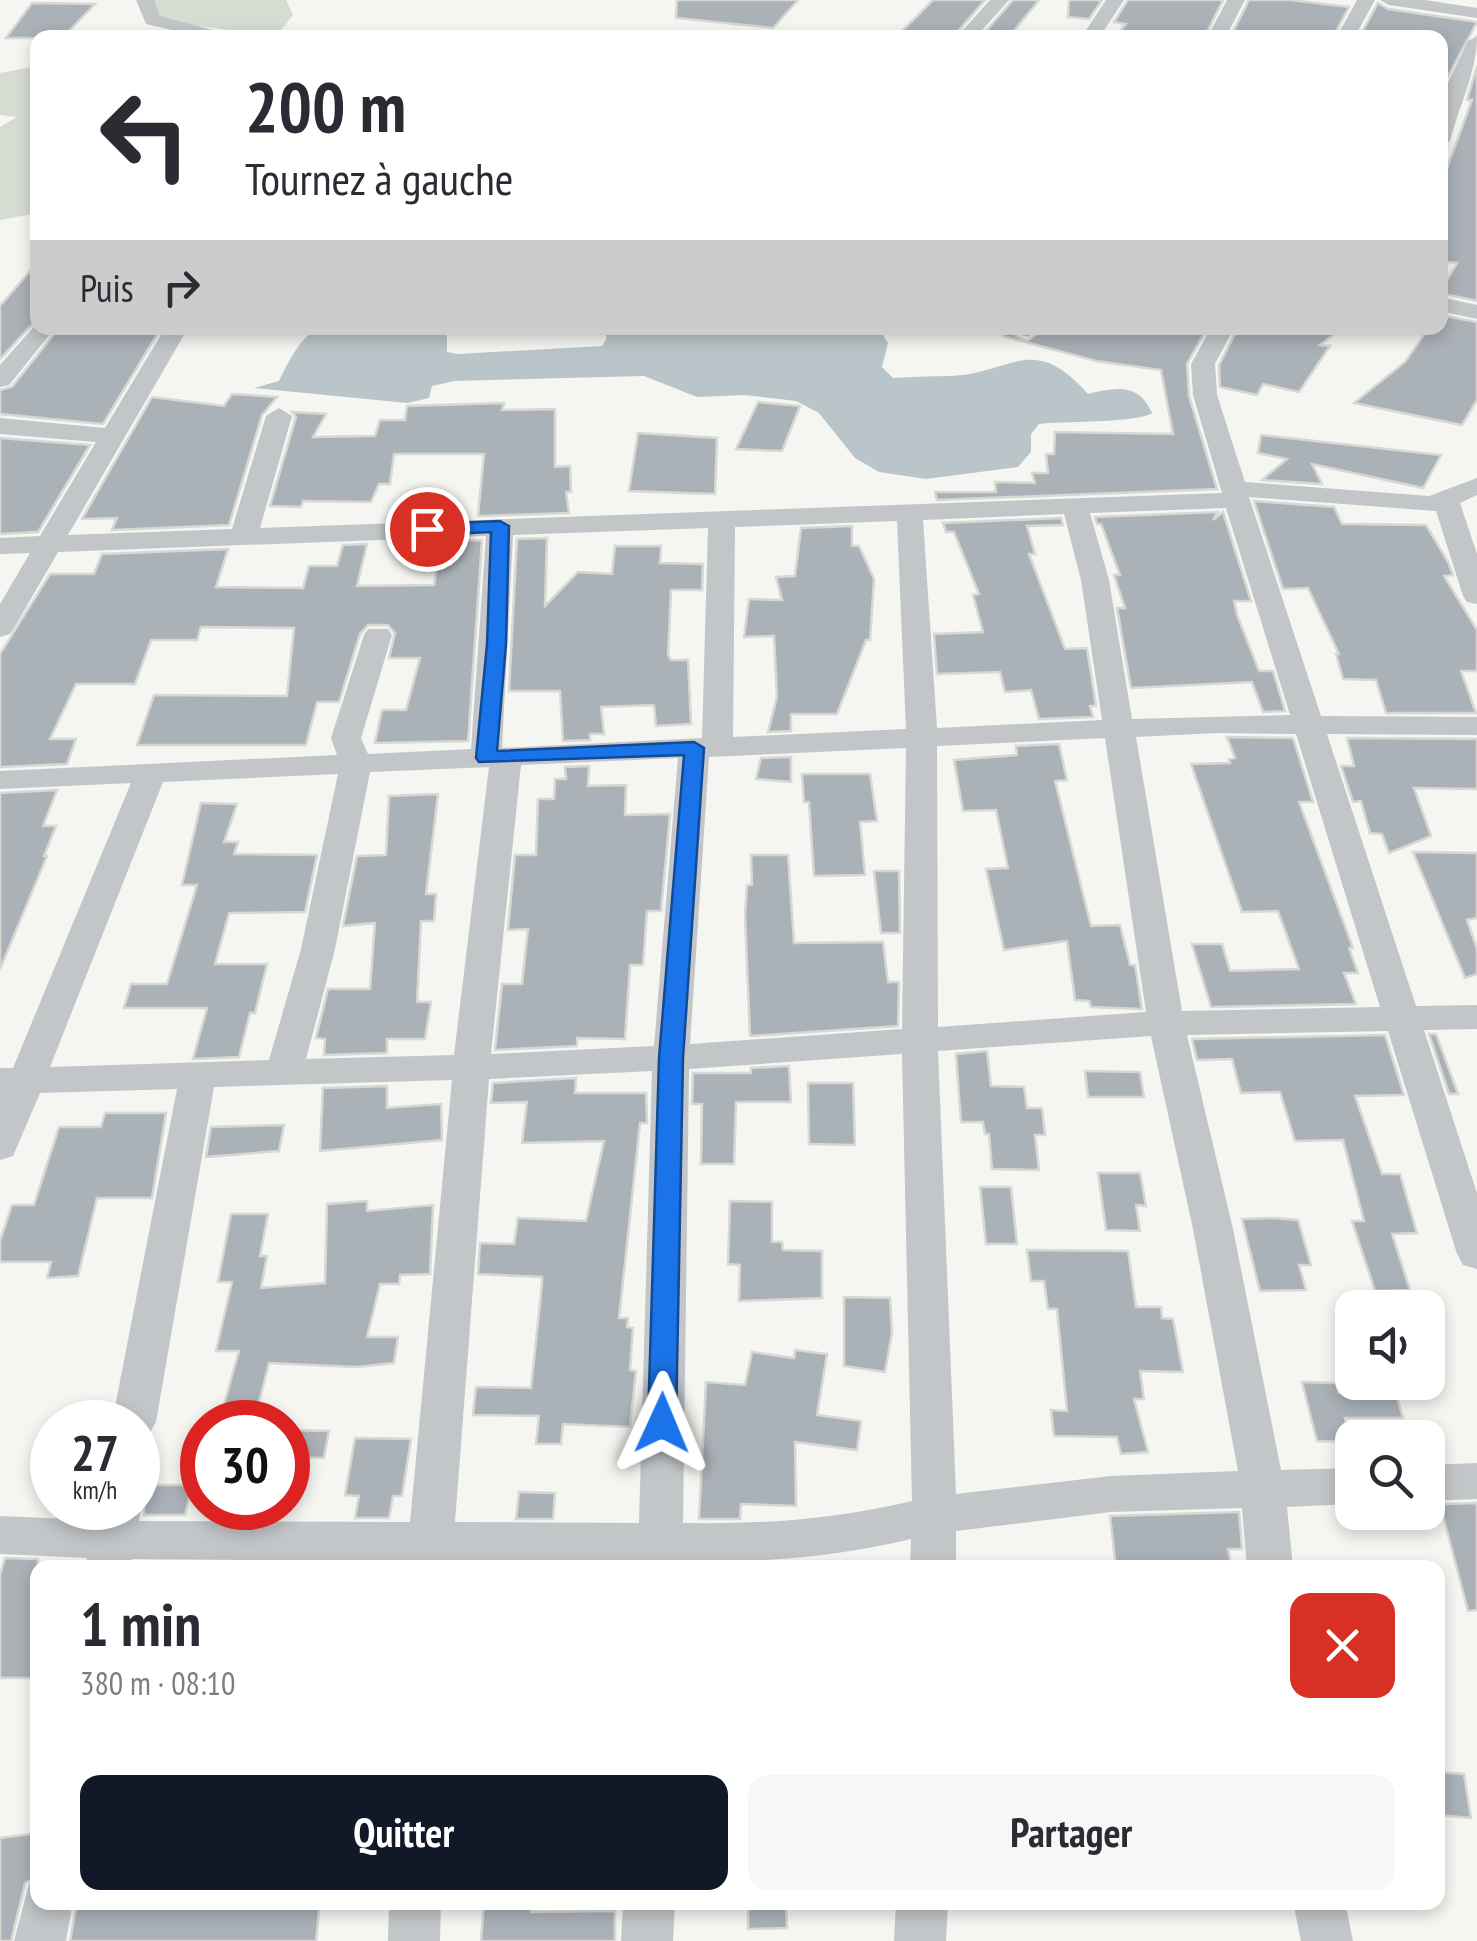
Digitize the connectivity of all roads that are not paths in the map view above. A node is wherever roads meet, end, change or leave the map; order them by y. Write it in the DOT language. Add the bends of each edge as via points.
graph roads {
  1 [pos="144,0"];
  2 [pos="1000,0"];
  3 [pos="1114,0"];
  4 [pos="1236,0"];
  5 [pos="1366,0"];
  6 [pos="1389,0"];
  7 [pos="1477,13"];
  8 [pos="198,30"];
  9 [pos="972,30"];
  10 [pos="1095,30"];
  11 [pos="1220,30"];
  12 [pos="1349,30"];
  13 [pos="1477,41"];
  14 [pos="1448,112"];
  15 [pos="1448,306"];
  16 [pos="1477,312"];
  17 [pos="37,335"];
  18 [pos="172,335"];
  19 [pos="1218,335"];
  20 [pos="0,380"];
  21 [pos="278,416"];
  22 [pos="0,426"];
  23 [pos="110,436"];
  24 [pos="1477,486"];
  25 [pos="1236,495"];
  26 [pos="1446,498"];
  27 [pos="1075,506"];
  28 [pos="909,511"];
  29 [pos="722,517"];
  30 [pos="500,526"];
  31 [pos="244,536"];
  32 [pos="48,544"];
  33 [pos="0,546"];
  34 [pos="1477,596"];
  35 [pos="0,628"];
  36 [pos="378,635"];
  37 [pos="1310,725"];
  38 [pos="1477,726"];
  39 [pos="1118,729"];
  40 [pos="921,738"];
  41 [pos="706,748"];
  42 [pos="496,757"];
  43 [pos="356,764"];
  44 [pos="151,773"];
  45 [pos="0,780"];
  46 [pos="1477,1017"];
  47 [pos="1404,1018"];
  48 [pos="1166,1022"];
  49 [pos="920,1042"];
  50 [pos="671,1058"];
  51 [pos="472,1067"];
  52 [pos="284,1072"];
  53 [pos="198,1075"];
  54 [pos="14,1080"];
  55 [pos="0,1146"];
  56 [pos="1477,1254"];
  57 [pos="138,1400"];
  58 [pos="1477,1481"];
  59 [pos="1445,1482"];
  60 [pos="1335,1486"];
  61 [pos="1263,1488"];
  62 [pos="934,1516"];
  63 [pos="0,1535"];
  64 [pos="113,1538"];
  65 [pos="660,1554"];
  66 [pos="430,1555"];
  67 [pos="933,1560"];
  68 [pos="1269,1560"];
  69 [pos="46,1910"];
  70 [pos="415,1910"];
  71 [pos="649,1910"];
  72 [pos="922,1910"];
  73 [pos="1321,1910"];
  74 [pos="40,1941"];
  75 [pos="414,1941"];
  76 [pos="647,1941"];
  77 [pos="920,1941"];
  78 [pos="1327,1941"];
  1 -- 8 [label="street" via="152,20"];
  2 -- 9 [label="street"];
  3 -- 10 [label="street"];
  4 -- 11 [label="street"];
  5 -- 12 [label="street"];
  6 -- 7 [label="street"];
  13 -- 14 [label="street"];
  15 -- 16 [label="street"];
  17 -- 20 [label="street"];
  18 -- 23 [label="street"];
  19 -- 25 [label="street" via="1202,364 1205,395"];
  21 -- 31 [label="street"];
  22 -- 23 [label="street"];
  23 -- 32 [label="street"];
  24 -- 26 [label="street"];
  25 -- 26 [label="street" via="1266,489 1420,504"];
  25 -- 27 [label="street"];
  25 -- 37 [label="street"];
  26 -- 34 [label="street"];
  27 -- 28 [label="street"];
  27 -- 39 [label="street" via="1095,580"];
  28 -- 29 [label="street"];
  28 -- 40 [label="street"];
  29 -- 30 [label="street"];
  29 -- 41 [label="street"];
  30 -- 31 [label="street"];
  30 -- 42 [label="street"];
  31 -- 32 [label="street"];
  32 -- 33 [label="street"];
  32 -- 35 [label="street"];
  36 -- 43 [label="street" via="346,738"];
  37 -- 38 [label="street"];
  37 -- 39 [label="street"];
  37 -- 47 [label="street"];
  39 -- 40 [label="street"];
  39 -- 48 [label="street"];
  40 -- 41 [label="street"];
  40 -- 49 [label="street"];
  41 -- 42 [label="street"];
  41 -- 50 [label="street"];
  42 -- 43 [label="street"];
  42 -- 51 [label="street"];
  43 -- 44 [label="street"];
  43 -- 52 [label="street"];
  44 -- 45 [label="street"];
  44 -- 54 [label="street"];
  46 -- 47 [label="street"];
  47 -- 48 [label="street"];
  47 -- 56 [label="street"];
  48 -- 49 [label="street"];
  48 -- 61 [label="street"];
  49 -- 50 [label="street"];
  49 -- 62 [label="street"];
  50 -- 51 [label="street"];
  50 -- 65 [label="street"];
  51 -- 52 [label="street"];
  51 -- 66 [label="street"];
  52 -- 53 [label="street"];
  53 -- 54 [label="street"];
  53 -- 57 [label="street"];
  54 -- 55 [label="street"];
  58 -- 59 [label="street"];
  60 -- 61 [label="street"];
  61 -- 62 [label="street" via="1111,1494"];
  61 -- 68 [label="street"];
  62 -- 65 [label="street" via="806,1541"];
  62 -- 67 [label="street"];
  63 -- 64 [label="street"];
  64 -- 66 [label="street"];
  65 -- 66 [label="street"];
  69 -- 74 [label="street"];
  70 -- 75 [label="street"];
  71 -- 76 [label="street"];
  72 -- 77 [label="street"];
  73 -- 78 [label="street"];
}
